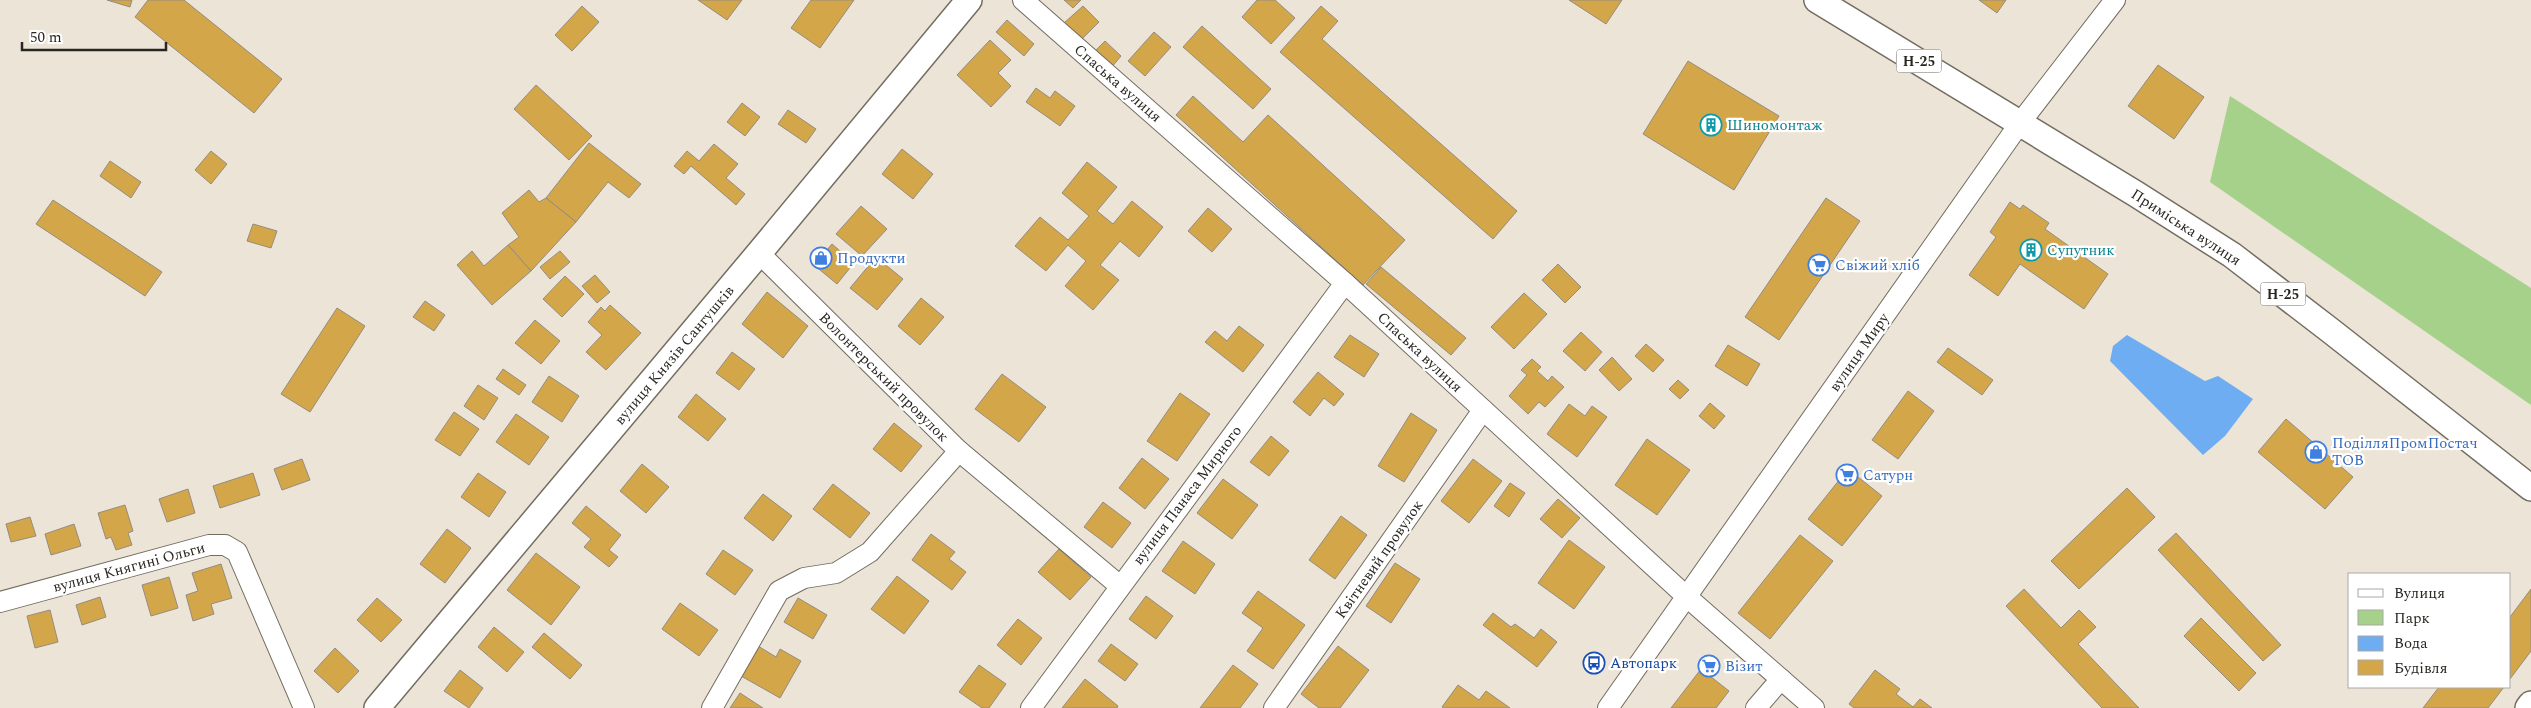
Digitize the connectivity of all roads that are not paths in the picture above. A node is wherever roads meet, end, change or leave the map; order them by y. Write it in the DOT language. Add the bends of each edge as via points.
graph roads {
  1 [pos="969,0"];
  2 [pos="1023,0"];
  3 [pos="1817,0"];
  4 [pos="2115,0"];
  5 [pos="2020,123"];
  6 [pos="760,254"];
  7 [pos="1344,283"];
  8 [pos="1483,410"];
  9 [pos="959,451"];
  10 [pos="2531,488"];
  11 [pos="1120,586"];
  12 [pos="1687,597"];
  13 [pos="0,602"];
  14 [pos="1781,679"];
  15 [pos="2531,704"];
  16 [pos="304,708"];
  17 [pos="377,708"];
  18 [pos="712,708"];
  19 [pos="1031,708"];
  20 [pos="1274,708"];
  21 [pos="1608,708"];
  22 [pos="1756,708"];
  23 [pos="1814,708"];
  24 [pos="2528,708"];
  1 -- 6 [label="main road, вулиця Князів Сангушків"];
  2 -- 7 [label="street, Спаська вулиця"];
  3 -- 5 [label="main road, Приміська вулиця / Н-25"];
  4 -- 5 [label="street, вулиця Миру"];
  5 -- 10 [label="main road, Приміська вулиця / Н-25" via="2232,255"];
  5 -- 12 [label="street, вулиця Миру"];
  6 -- 9 [label="street, Волонтерський провулок"];
  6 -- 17 [label="main road, вулиця Князів Сангушків"];
  7 -- 8 [label="street, Спаська вулиця"];
  7 -- 11 [label="street, вулиця Панаса Мирного"];
  8 -- 12 [label="street, Спаська вулиця"];
  8 -- 20 [label="street, Квітневий провулок"];
  9 -- 11 [label="street"];
  9 -- 18 [label="street, Волонтерський провулок" via="870,552 836,573 804,578 780,591"];
  11 -- 19 [label="street, вулиця Панаса Мирного"];
  12 -- 14 [label="street, Спаська вулиця"];
  12 -- 21 [label="street, вулиця Миру"];
  13 -- 16 [label="street, вулиця Княгині Ольги" via="210,545 225,545 237,552"];
  14 -- 22 [label="street"];
  14 -- 23 [label="street, Спаська вулиця"];
  15 -- 24 [label="main road"];
}
